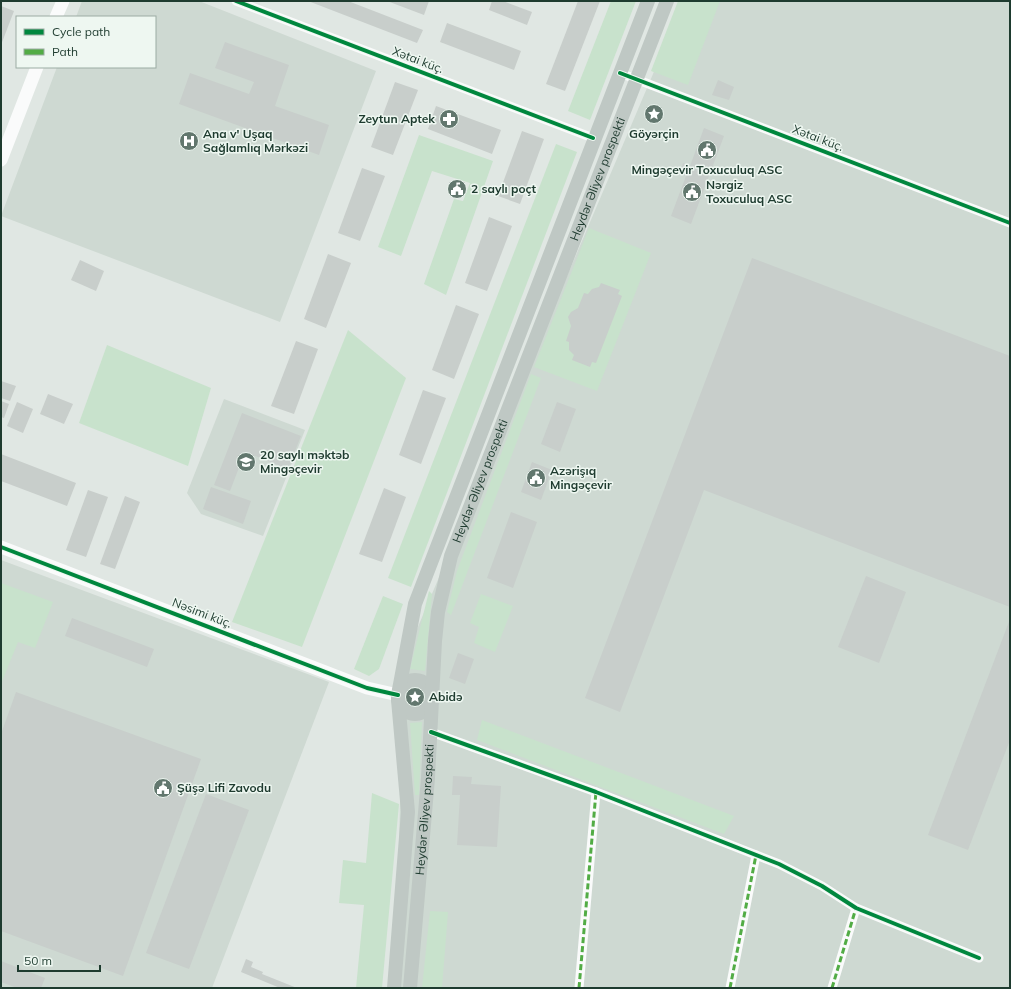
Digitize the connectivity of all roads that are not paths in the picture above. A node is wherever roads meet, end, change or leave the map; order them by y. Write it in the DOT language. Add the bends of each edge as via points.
graph roads {
  1 [pos="63,1"];
  2 [pos="236,1"];
  3 [pos="648,1"];
  4 [pos="667,1"];
  5 [pos="56,16"];
  6 [pos="37,68"];
  7 [pos="620,73"];
  8 [pos="636,80"];
  9 [pos="593,138"];
  10 [pos="1,160"];
  11 [pos="1010,222"];
  12 [pos="1,547"];
  13 [pos="398,697"];
  14 [pos="433,698"];
  15 [pos="431,732"];
  16 [pos="596,792"];
  17 [pos="756,855"];
  18 [pos="856,908"];
  19 [pos="979,958"];
  20 [pos="394,988"];
  21 [pos="410,988"];
  22 [pos="579,988"];
  23 [pos="730,988"];
  24 [pos="832,988"];
  1 -- 5 [label="street"];
  2 -- 9 [label="street, Xətai küç."];
  3 -- 7 [label="main road, Heydər Əliyev prospekti"];
  4 -- 8 [label="main road, Heydər Əliyev prospekti"];
  6 -- 10 [label="street"];
  7 -- 8 [label="street, Xətai küç."];
  7 -- 9 [label="main road, Heydər Əliyev prospekti"];
  8 -- 11 [label="street, Xətai küç."];
  8 -- 14 [label="main road, Heydər Əliyev prospekti" via="451,556 438,612"];
  9 -- 13 [label="main road, Heydər Əliyev prospekti" via="415,604"];
  12 -- 13 [label="street, Nəsimi küç." via="367,688"];
  13 -- 14 [label="main road" via="404,710 414,714 429,708"];
  13 -- 14 [label="main road" via="403,684 420,680 430,686"];
  13 -- 20 [label="main road, Heydər Əliyev prospekti" via="408,812"];
  14 -- 15 [label="main road, Heydər Əliyev prospekti"];
  15 -- 16 [label="street"];
  15 -- 21 [label="main road, Heydər Əliyev prospekti"];
  16 -- 17 [label="street"];
  16 -- 22 [label="street"];
  17 -- 18 [label="street" via="822,886"];
  17 -- 23 [label="street"];
  18 -- 19 [label="street"];
  18 -- 24 [label="street"];
}
